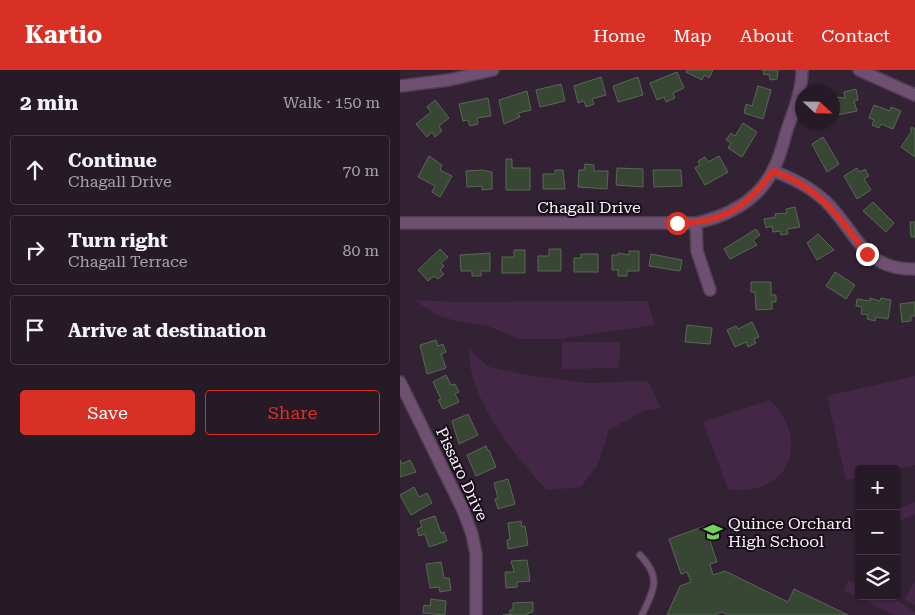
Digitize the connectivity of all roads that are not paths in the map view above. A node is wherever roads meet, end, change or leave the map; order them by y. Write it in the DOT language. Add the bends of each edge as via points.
graph roads {
  1 [pos="493,70"];
  2 [pos="802,70"];
  3 [pos="858,70"];
  4 [pos="400,86"];
  5 [pos="915,95"];
  6 [pos="773,171"];
  7 [pos="400,223"];
  8 [pos="696,223"];
  9 [pos="915,269"];
  10 [pos="710,290"];
  11 [pos="400,382"];
  12 [pos="640,555"];
  13 [pos="476,615"];
  14 [pos="642,615"];
  1 -- 4 [label="street"];
  2 -- 6 [label="street, Chagall Drive" via="796,104"];
  3 -- 5 [label="street"];
  6 -- 8 [label="street, Chagall Drive" via="748,200 733,211"];
  6 -- 9 [label="street" via="796,180 831,206 867,254 877,262 888,267"];
  7 -- 8 [label="street, Chagall Drive"];
  8 -- 10 [label="street" via="697,251"];
  11 -- 13 [label="street, Pissaro Drive" via="472,534 476,554"];
  12 -- 14 [label="lane" via="651,567 655,578"];
}
